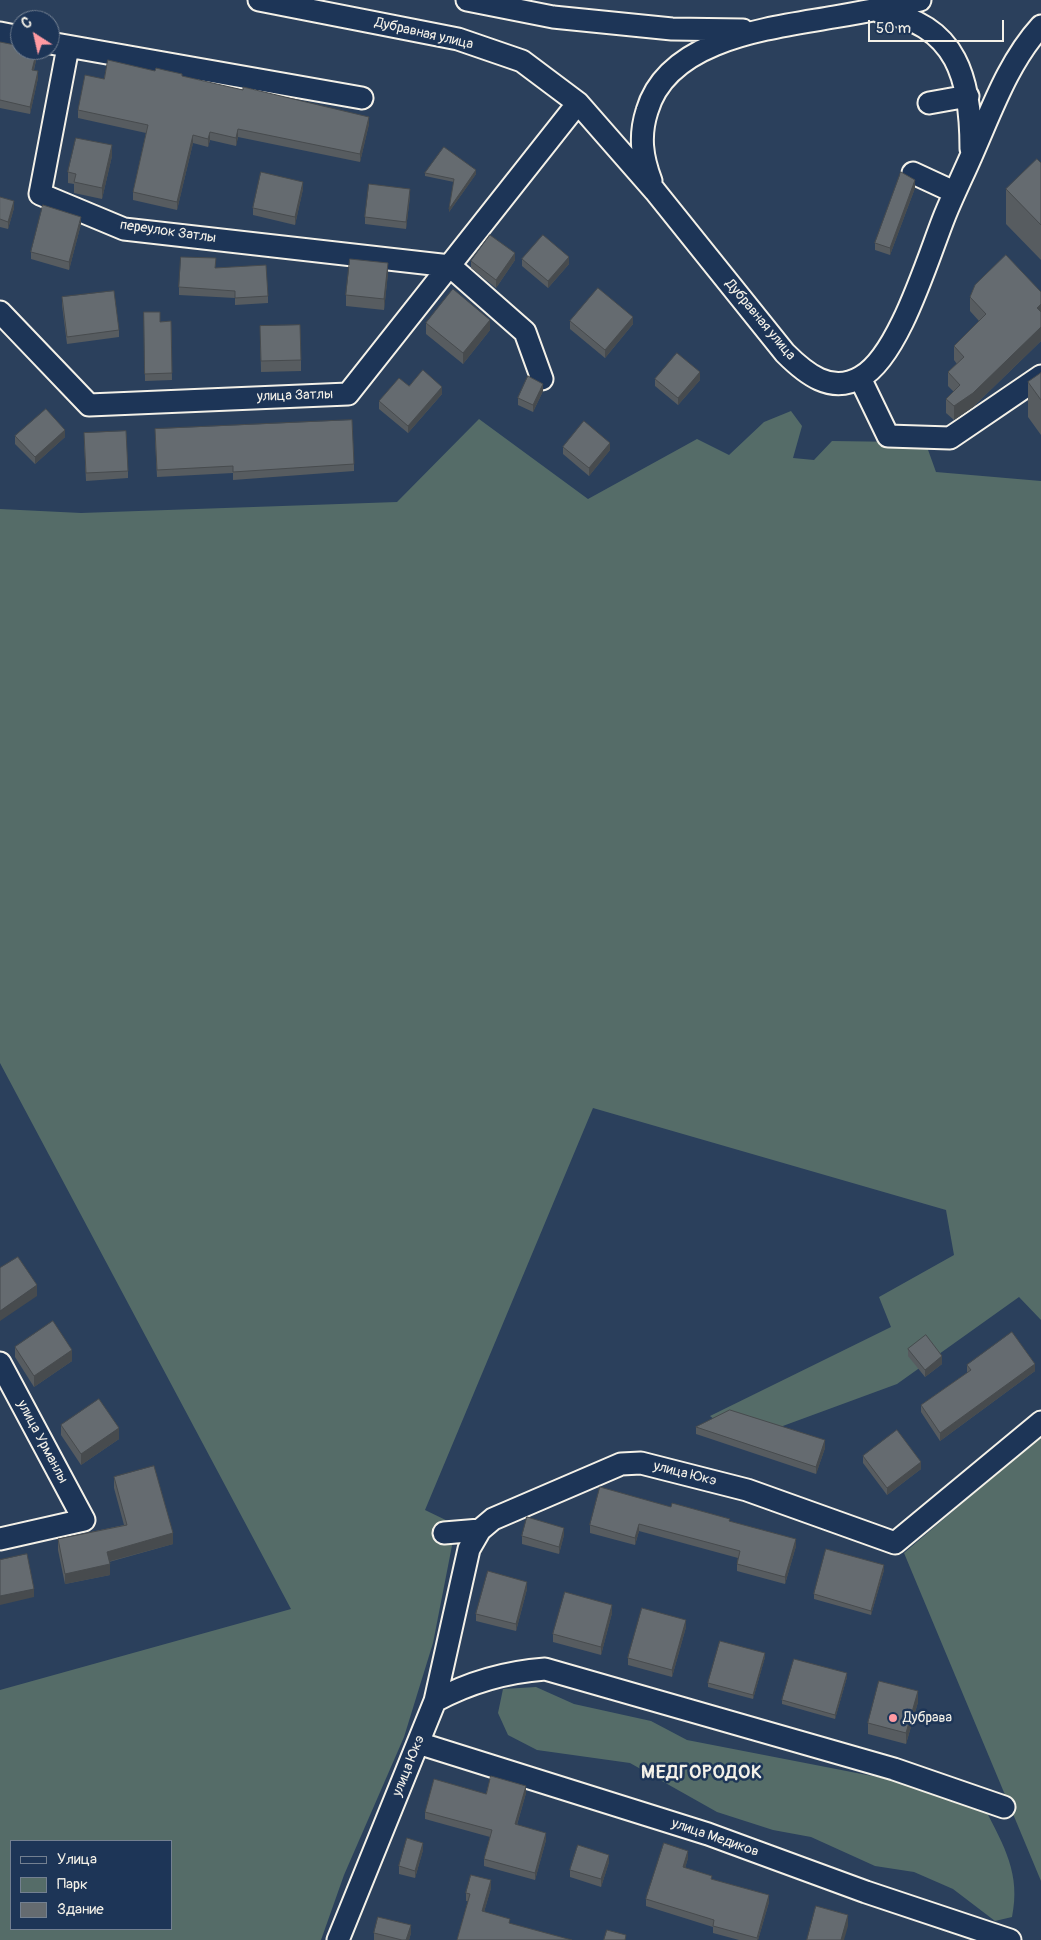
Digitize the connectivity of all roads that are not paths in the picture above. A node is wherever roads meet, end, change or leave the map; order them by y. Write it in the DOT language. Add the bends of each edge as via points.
graph roads {
  1 [pos="259,0"];
  2 [pos="467,0"];
  3 [pos="920,0"];
  4 [pos="872,11"];
  5 [pos="758,30"];
  6 [pos="1038,34"];
  7 [pos="60,45"];
  8 [pos="57,60"];
  9 [pos="968,96"];
  10 [pos="362,98"];
  11 [pos="578,103"];
  12 [pos="929,103"];
  13 [pos="970,159"];
  14 [pos="913,173"];
  15 [pos="655,191"];
  16 [pos="954,192"];
  17 [pos="450,266"];
  18 [pos="0,312"];
  19 [pos="1041,376"];
  20 [pos="860,378"];
  21 [pos="542,379"];
  22 [pos="0,1363"];
  23 [pos="1041,1422"];
  24 [pos="480,1530"];
  25 [pos="444,1532"];
  26 [pos="0,1539"];
  27 [pos="435,1701"];
  28 [pos="418,1744"];
  29 [pos="1004,1807"];
  30 [pos="338,1940"];
  31 [pos="1010,1940"];
  1 -- 11 [label="street, Дубравная улица" via="458,39 522,61"];
  2 -- 5 [label="street, Дубравная улица" via="552,17 672,29"];
  3 -- 4 [label="street, Дубравная улица"];
  4 -- 5 [label="street, Дубравная улица"];
  4 -- 9 [label="street, Дубравная улица" via="916,20 932,31 953,57"];
  5 -- 15 [label="street, Дубравная улица" via="691,57 660,84 650,102 641,143"];
  6 -- 13 [label="street, Дубравная улица" via="1016,60"];
  7 -- 10 [label="street"];
  8 -- 17 [label="street, переулок Затлы" via="40,194 124,229"];
  9 -- 12 [label="street"];
  9 -- 13 [label="street, Дубравная улица"];
  11 -- 15 [label="street, Дубравная улица"];
  11 -- 17 [label="street, улица Затлы"];
  13 -- 16 [label="street, Дубравная улица"];
  14 -- 16 [label="street"];
  15 -- 20 [label="street, Дубравная улица" via="802,370 830,383"];
  16 -- 20 [label="street, Дубравная улица" via="897,336 879,362"];
  17 -- 18 [label="street, улица Затлы" via="348,394 89,405"];
  17 -- 21 [label="street" via="525,332"];
  19 -- 20 [label="street" via="950,438 888,436"];
  22 -- 26 [label="street, улица Урманлы" via="84,1520"];
  23 -- 24 [label="street, улица Юкэ" via="895,1543 747,1490 641,1463 621,1464 493,1519"];
  24 -- 25 [label="street"];
  24 -- 27 [label="street, улица Юкэ" via="469,1549"];
  27 -- 28 [label="street, улица Юкэ"];
  27 -- 29 [label="street" via="462,1686 513,1671 545,1669 894,1769"];
  28 -- 30 [label="street, улица Юкэ"];
  28 -- 31 [label="street, улица Медиков" via="708,1834"];
}
